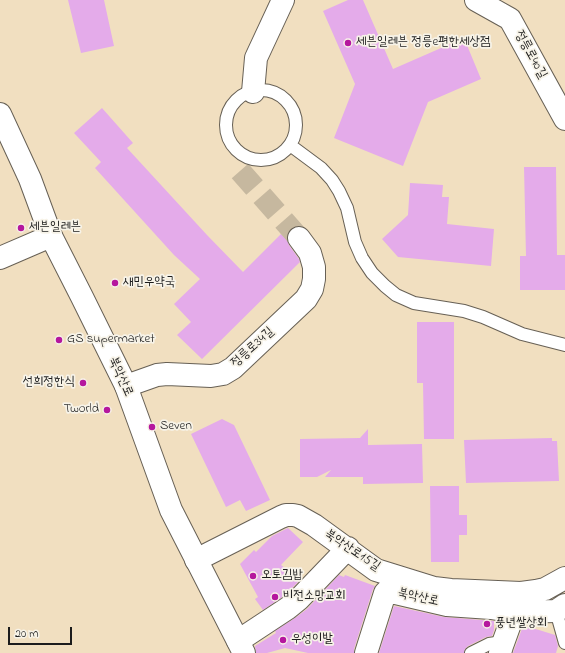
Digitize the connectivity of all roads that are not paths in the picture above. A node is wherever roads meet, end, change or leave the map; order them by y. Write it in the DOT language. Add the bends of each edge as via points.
graph roads {
  1 [pos="284,0"];
  2 [pos="480,1"];
  3 [pos="253,92"];
  4 [pos="0,114"];
  5 [pos="565,120"];
  6 [pos="290,145"];
  7 [pos="51,236"];
  8 [pos="300,238"];
  9 [pos="0,258"];
  10 [pos="565,345"];
  11 [pos="126,386"];
  12 [pos="348,548"];
  13 [pos="196,560"];
  14 [pos="565,578"];
  15 [pos="518,602"];
  16 [pos="560,608"];
  17 [pos="565,643"];
  18 [pos="241,647"];
  19 [pos="502,648"];
  20 [pos="565,650"];
  21 [pos="366,653"];
  22 [pos="471,653"];
  23 [pos="564,653"];
  1 -- 3 [label="street" via="256,58"];
  2 -- 5 [label="street, 정릉로40길" via="510,19"];
  3 -- 6 [label="lane" via="270,92 280,96 288,104 294,113 296,124 295,135"];
  3 -- 6 [label="lane" via="238,99 231,108 227,120 227,132 231,143 238,152 260,160 272,159 283,153"];
  4 -- 7 [label="street, 북악산로" via="30,179"];
  6 -- 10 [label="lane" via="321,168 332,180 347,208 355,242 362,258 372,273 396,295 414,303 464,311 522,334"];
  7 -- 9 [label="street"];
  7 -- 11 [label="street, 북악산로"];
  8 -- 11 [label="street, 정릉로34길" via="310,254 314,267 312,289 306,299 234,368 223,374 211,376 157,375"];
  11 -- 13 [label="street, 북악산로" via="171,510"];
  12 -- 13 [label="street, 북악산로15길" via="305,519 286,515"];
  12 -- 15 [label="street, 북악산로15길" via="376,570 434,588"];
  12 -- 18 [label="street, 북악산로" via="299,599"];
  13 -- 18 [label="street, 북악산로"];
  14 -- 15 [label="street, 북악산로15길"];
  15 -- 16 [label="street, 북악산로15길"];
  15 -- 19 [label="street"];
  15 -- 21 [label="street, 북악산로" via="491,608 447,605 387,591"];
  16 -- 17 [label="lane"];
  19 -- 22 [label="lane" via="489,644"];
  20 -- 23 [label="lane"];
}
